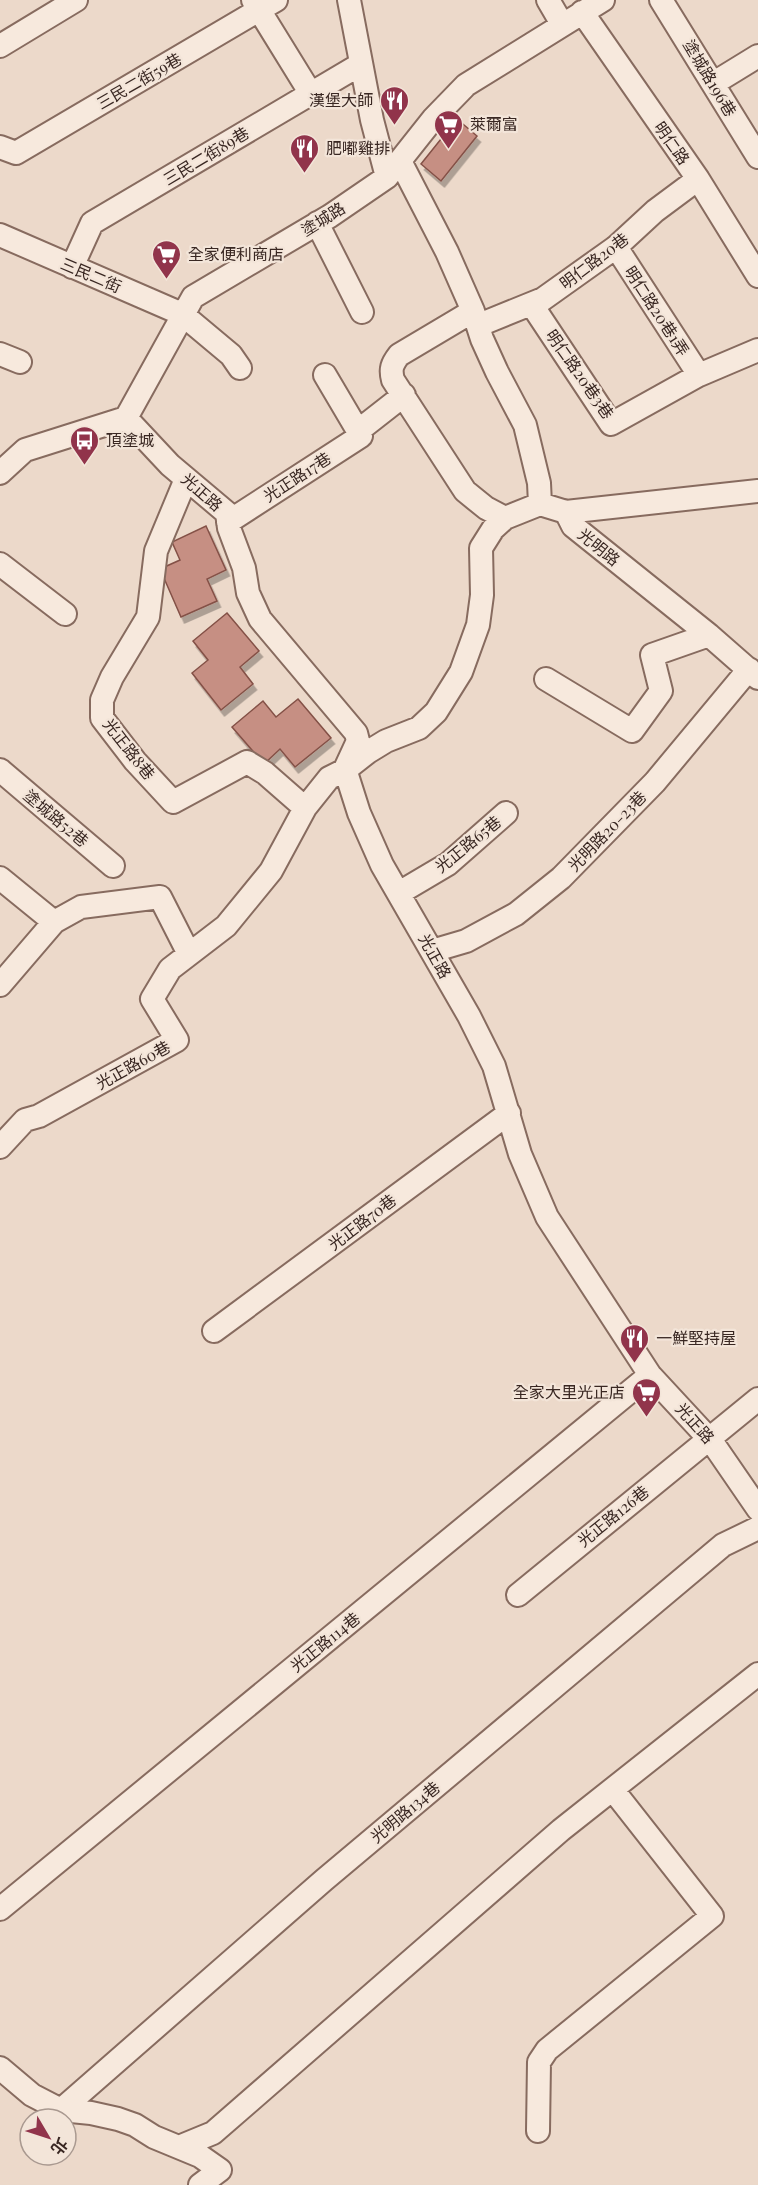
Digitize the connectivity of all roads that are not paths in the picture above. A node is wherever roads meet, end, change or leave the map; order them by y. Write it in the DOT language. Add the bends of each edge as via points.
graph roads {
  1 [pos="76,0"];
  2 [pos="349,0"];
  3 [pos="548,0"];
  4 [pos="603,0"];
  5 [pos="662,0"];
  6 [pos="263,3"];
  7 [pos="582,12"];
  8 [pos="562,24"];
  9 [pos="0,46"];
  10 [pos="758,56"];
  11 [pos="361,64"];
  12 [pos="714,83"];
  13 [pos="311,94"];
  14 [pos="0,147"];
  15 [pos="758,157"];
  16 [pos="393,169"];
  17 [pos="698,179"];
  18 [pos="317,223"];
  19 [pos="2,241"];
  20 [pos="615,247"];
  21 [pos="72,267"];
  22 [pos="758,276"];
  23 [pos="532,305"];
  24 [pos="362,312"];
  25 [pos="182,314"];
  26 [pos="476,318"];
  27 [pos="758,350"];
  28 [pos="239,358"];
  29 [pos="325,375"];
  30 [pos="699,375"];
  31 [pos="404,395"];
  32 [pos="126,418"];
  33 [pos="358,431"];
  34 [pos="0,473"];
  35 [pos="186,479"];
  36 [pos="758,491"];
  37 [pos="540,504"];
  38 [pos="566,512"];
  39 [pos="505,518"];
  40 [pos="228,522"];
  41 [pos="0,564"];
  42 [pos="65,614"];
  43 [pos="709,635"];
  44 [pos="753,673"];
  45 [pos="546,679"];
  46 [pos="0,770"];
  47 [pos="345,770"];
  48 [pos="305,808"];
  49 [pos="506,813"];
  50 [pos="113,866"];
  51 [pos="0,878"];
  52 [pos="399,893"];
  53 [pos="54,921"];
  54 [pos="432,951"];
  55 [pos="189,954"];
  56 [pos="0,985"];
  57 [pos="509,1113"];
  58 [pos="0,1147"];
  59 [pos="214,1331"];
  60 [pos="650,1375"];
  61 [pos="758,1399"];
  62 [pos="709,1438"];
  63 [pos="752,1483"];
  64 [pos="758,1509"];
  65 [pos="758,1528"];
  66 [pos="518,1595"];
  67 [pos="758,1674"];
  68 [pos="613,1790"];
  69 [pos="0,1909"];
  70 [pos="0,2068"];
  71 [pos="55,2107"];
  72 [pos="64,2107"];
  73 [pos="78,2112"];
  74 [pos="538,2131"];
  75 [pos="179,2146"];
  76 [pos="200,2185"];
  1 -- 9 [label="street"];
  2 -- 11 [label="street"];
  3 -- 8 [label="street"];
  4 -- 7 [label="street, 塗城路"];
  5 -- 12 [label="street, 塗城路196巷"];
  6 -- 13 [label="street"];
  6 -- 14 [label="street, 三民二街59巷" via="16,153"];
  7 -- 8 [label="street, 塗城路"];
  7 -- 17 [label="street, 明仁路"];
  8 -- 16 [label="street, 塗城路" via="466,85"];
  10 -- 12 [label="street"];
  11 -- 13 [label="street, 三民二街89巷"];
  11 -- 16 [label="street" via="372,120"];
  12 -- 15 [label="street, 塗城路196巷"];
  13 -- 21 [label="street, 三民二街89巷" via="92,223"];
  16 -- 18 [label="street, 塗城路"];
  16 -- 26 [label="street" via="447,252"];
  17 -- 20 [label="street, 明仁路20巷"];
  17 -- 22 [label="street, 明仁路"];
  18 -- 24 [label="street"];
  18 -- 25 [label="street, 塗城路" via="193,297"];
  19 -- 21 [label="street, 三民二街"];
  20 -- 23 [label="street, 明仁路20巷"];
  20 -- 30 [label="street, 明仁路20巷1弄"];
  21 -- 25 [label="street, 三民二街"];
  23 -- 26 [label="street, 明仁路20巷"];
  23 -- 30 [label="street, 明仁路20巷3巷" via="611,424"];
  25 -- 28 [label="street, 三民二街"];
  25 -- 32 [label="street, 塗城路"];
  26 -- 31 [label="street" via="399,355 391,372"];
  26 -- 37 [label="street" via="497,372 525,425"];
  27 -- 30 [label="street"];
  29 -- 33 [label="street"];
  31 -- 33 [label="street, 光正路17巷"];
  31 -- 39 [label="street" via="465,491"];
  32 -- 34 [label="street" via="25,450"];
  32 -- 35 [label="street, 光正路"];
  33 -- 40 [label="street, 光正路17巷" via="361,436"];
  35 -- 40 [label="street, 光正路" via="227,513"];
  35 -- 48 [label="street, 光正路8巷" via="156,551 148,617 112,677 102,700 102,718 173,802 247,762"];
  36 -- 38 [label="street, 光明路"];
  37 -- 38 [label="street"];
  37 -- 39 [label="street"];
  38 -- 43 [label="street, 光明路" via="573,526"];
  39 -- 47 [label="street, 光正路60巷" via="481,548 478,625 461,672 443,701 427,721 386,741"];
  40 -- 47 [label="street, 光正路" via="248,593 260,619 356,733 358,741"];
  41 -- 42 [label="street"];
  43 -- 44 [label="street, 光明路"];
  43 -- 45 [label="street" via="652,654 660,691 632,731"];
  44 -- 54 [label="street, 光明路20-23巷" via="561,878 516,914 466,940"];
  46 -- 50 [label="street, 塗城路52巷"];
  47 -- 48 [label="street, 光正路60巷" via="329,778"];
  47 -- 52 [label="street, 光正路" via="359,813"];
  48 -- 55 [label="street, 光正路60巷" via="271,871 226,926"];
  49 -- 52 [label="street, 光正路65巷" via="448,864"];
  51 -- 53 [label="street"];
  52 -- 54 [label="street, 光正路"];
  53 -- 55 [label="street" via="81,907 160,897"];
  53 -- 56 [label="street"];
  54 -- 57 [label="street, 光正路" via="494,1066"];
  55 -- 58 [label="street, 光正路60巷" via="170,969 152,999 177,1040 25,1120"];
  57 -- 59 [label="street, 光正路70巷"];
  57 -- 60 [label="street, 光正路" via="520,1154 547,1217"];
  60 -- 62 [label="street, 光正路"];
  60 -- 69 [label="street, 光正路114巷"];
  61 -- 62 [label="street, 光正路126巷"];
  62 -- 63 [label="street, 光正路"];
  62 -- 66 [label="street, 光正路126巷"];
  63 -- 64 [label="street, 光正路"];
  65 -- 72 [label="street, 光明路134巷" via="723,1545 324,1880"];
  67 -- 68 [label="street"];
  68 -- 74 [label="street" via="712,1916 547,2050 539,2062"];
  68 -- 75 [label="street" via="561,1830 213,2133"];
  70 -- 71 [label="street" via="33,2095"];
  73 -- 75 [label="street" via="118,2119"];
  75 -- 76 [label="street" via="220,2170"];
}
